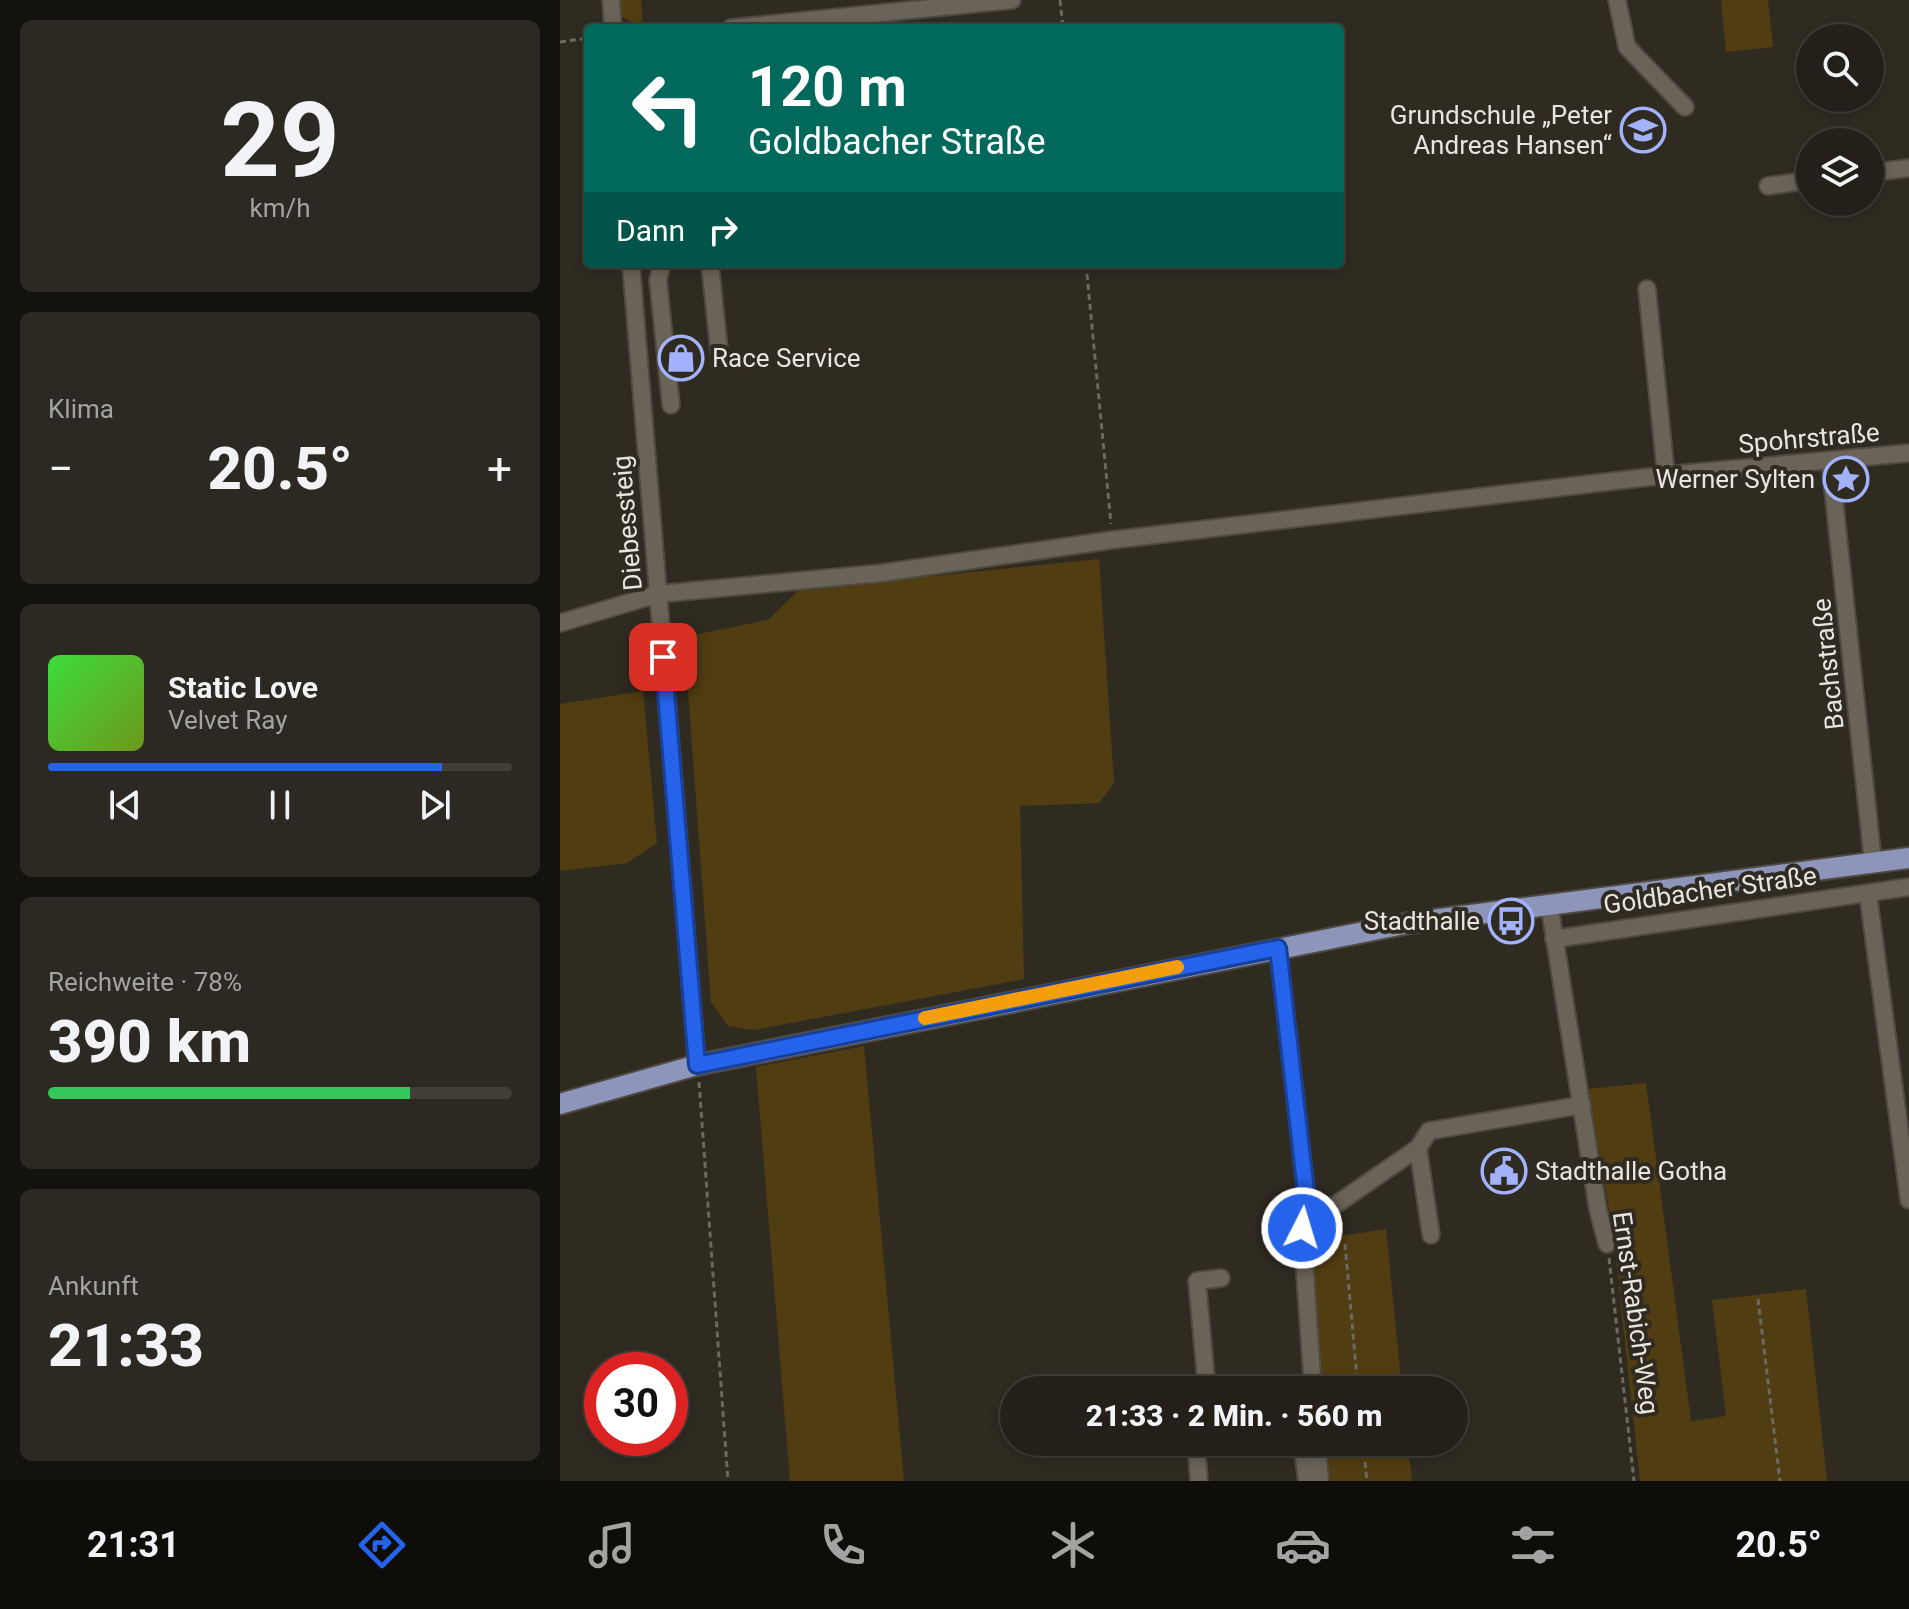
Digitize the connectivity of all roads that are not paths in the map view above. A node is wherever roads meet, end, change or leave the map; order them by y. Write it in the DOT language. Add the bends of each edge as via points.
graph roads {
  1 [pos="611,0"];
  2 [pos="1012,0"];
  3 [pos="1617,0"];
  4 [pos="828,23"];
  5 [pos="613,24"];
  6 [pos="1685,107"];
  7 [pos="1909,168"];
  8 [pos="1884,171"];
  9 [pos="1796,182"];
  10 [pos="1768,186"];
  11 [pos="631,268"];
  12 [pos="661,268"];
  13 [pos="710,268"];
  14 [pos="1647,289"];
  15 [pos="661,313"];
  16 [pos="635,315"];
  17 [pos="720,359"];
  18 [pos="671,405"];
  19 [pos="1909,453"];
  20 [pos="1830,461"];
  21 [pos="1666,475"];
  22 [pos="658,594"];
  23 [pos="560,623"];
  24 [pos="1909,858"];
  25 [pos="1873,862"];
  26 [pos="1909,887"];
  27 [pos="1868,894"];
  28 [pos="1549,903"];
  29 [pos="1554,939"];
  30 [pos="1278,948"];
  31 [pos="697,1065"];
  32 [pos="560,1104"];
  33 [pos="1582,1105"];
  34 [pos="1418,1148"];
  35 [pos="1909,1200"];
  36 [pos="1302,1228"];
  37 [pos="1431,1235"];
  38 [pos="1607,1244"];
  39 [pos="1221,1278"];
  40 [pos="1206,1376"];
  41 [pos="1312,1376"];
  42 [pos="1197,1456"];
  43 [pos="1304,1456"];
  44 [pos="1318,1456"];
  45 [pos="1199,1481"];
  46 [pos="1307,1481"];
  47 [pos="1320,1481"];
  1 -- 5 [label="street"];
  2 -- 4 [label="street"];
  3 -- 6 [label="street" via="1627,47"];
  7 -- 8 [label="street"];
  9 -- 10 [label="street"];
  11 -- 16 [label="street, Diebessteig"];
  12 -- 15 [label="street"];
  13 -- 17 [label="street"];
  14 -- 21 [label="street"];
  15 -- 16 [label="street"];
  15 -- 18 [label="street"];
  16 -- 22 [label="street, Diebessteig"];
  19 -- 20 [label="street, Spohrstraße"];
  20 -- 21 [label="street, Spohrstraße"];
  20 -- 25 [label="street, Bachstraße"];
  21 -- 22 [label="street, Spohrstraße" via="1112,540 882,573"];
  22 -- 23 [label="street, Spohrstraße"];
  22 -- 31 [label="street, Diebessteig"];
  24 -- 25 [label="main road, Goldbacher Straße"];
  25 -- 28 [label="main road, Goldbacher Straße"];
  26 -- 27 [label="street, Goldbacher Straße"];
  27 -- 29 [label="street, Goldbacher Straße"];
  27 -- 35 [label="street"];
  28 -- 29 [label="street"];
  28 -- 30 [label="main road, Goldbacher Straße"];
  29 -- 33 [label="street, Ernst-Rabich-Weg"];
  30 -- 31 [label="main road, Goldbacher Straße"];
  30 -- 36 [label="street" via="1307,1201"];
  31 -- 32 [label="main road, Goldbacher Straße"];
  33 -- 34 [label="street" via="1429,1131"];
  33 -- 38 [label="street, Ernst-Rabich-Weg"];
  34 -- 36 [label="street"];
  34 -- 37 [label="street"];
  36 -- 41 [label="street"];
  39 -- 40 [label="street" via="1197,1281"];
  42 -- 45 [label="street"];
  43 -- 46 [label="street"];
  44 -- 47 [label="street"];
}
